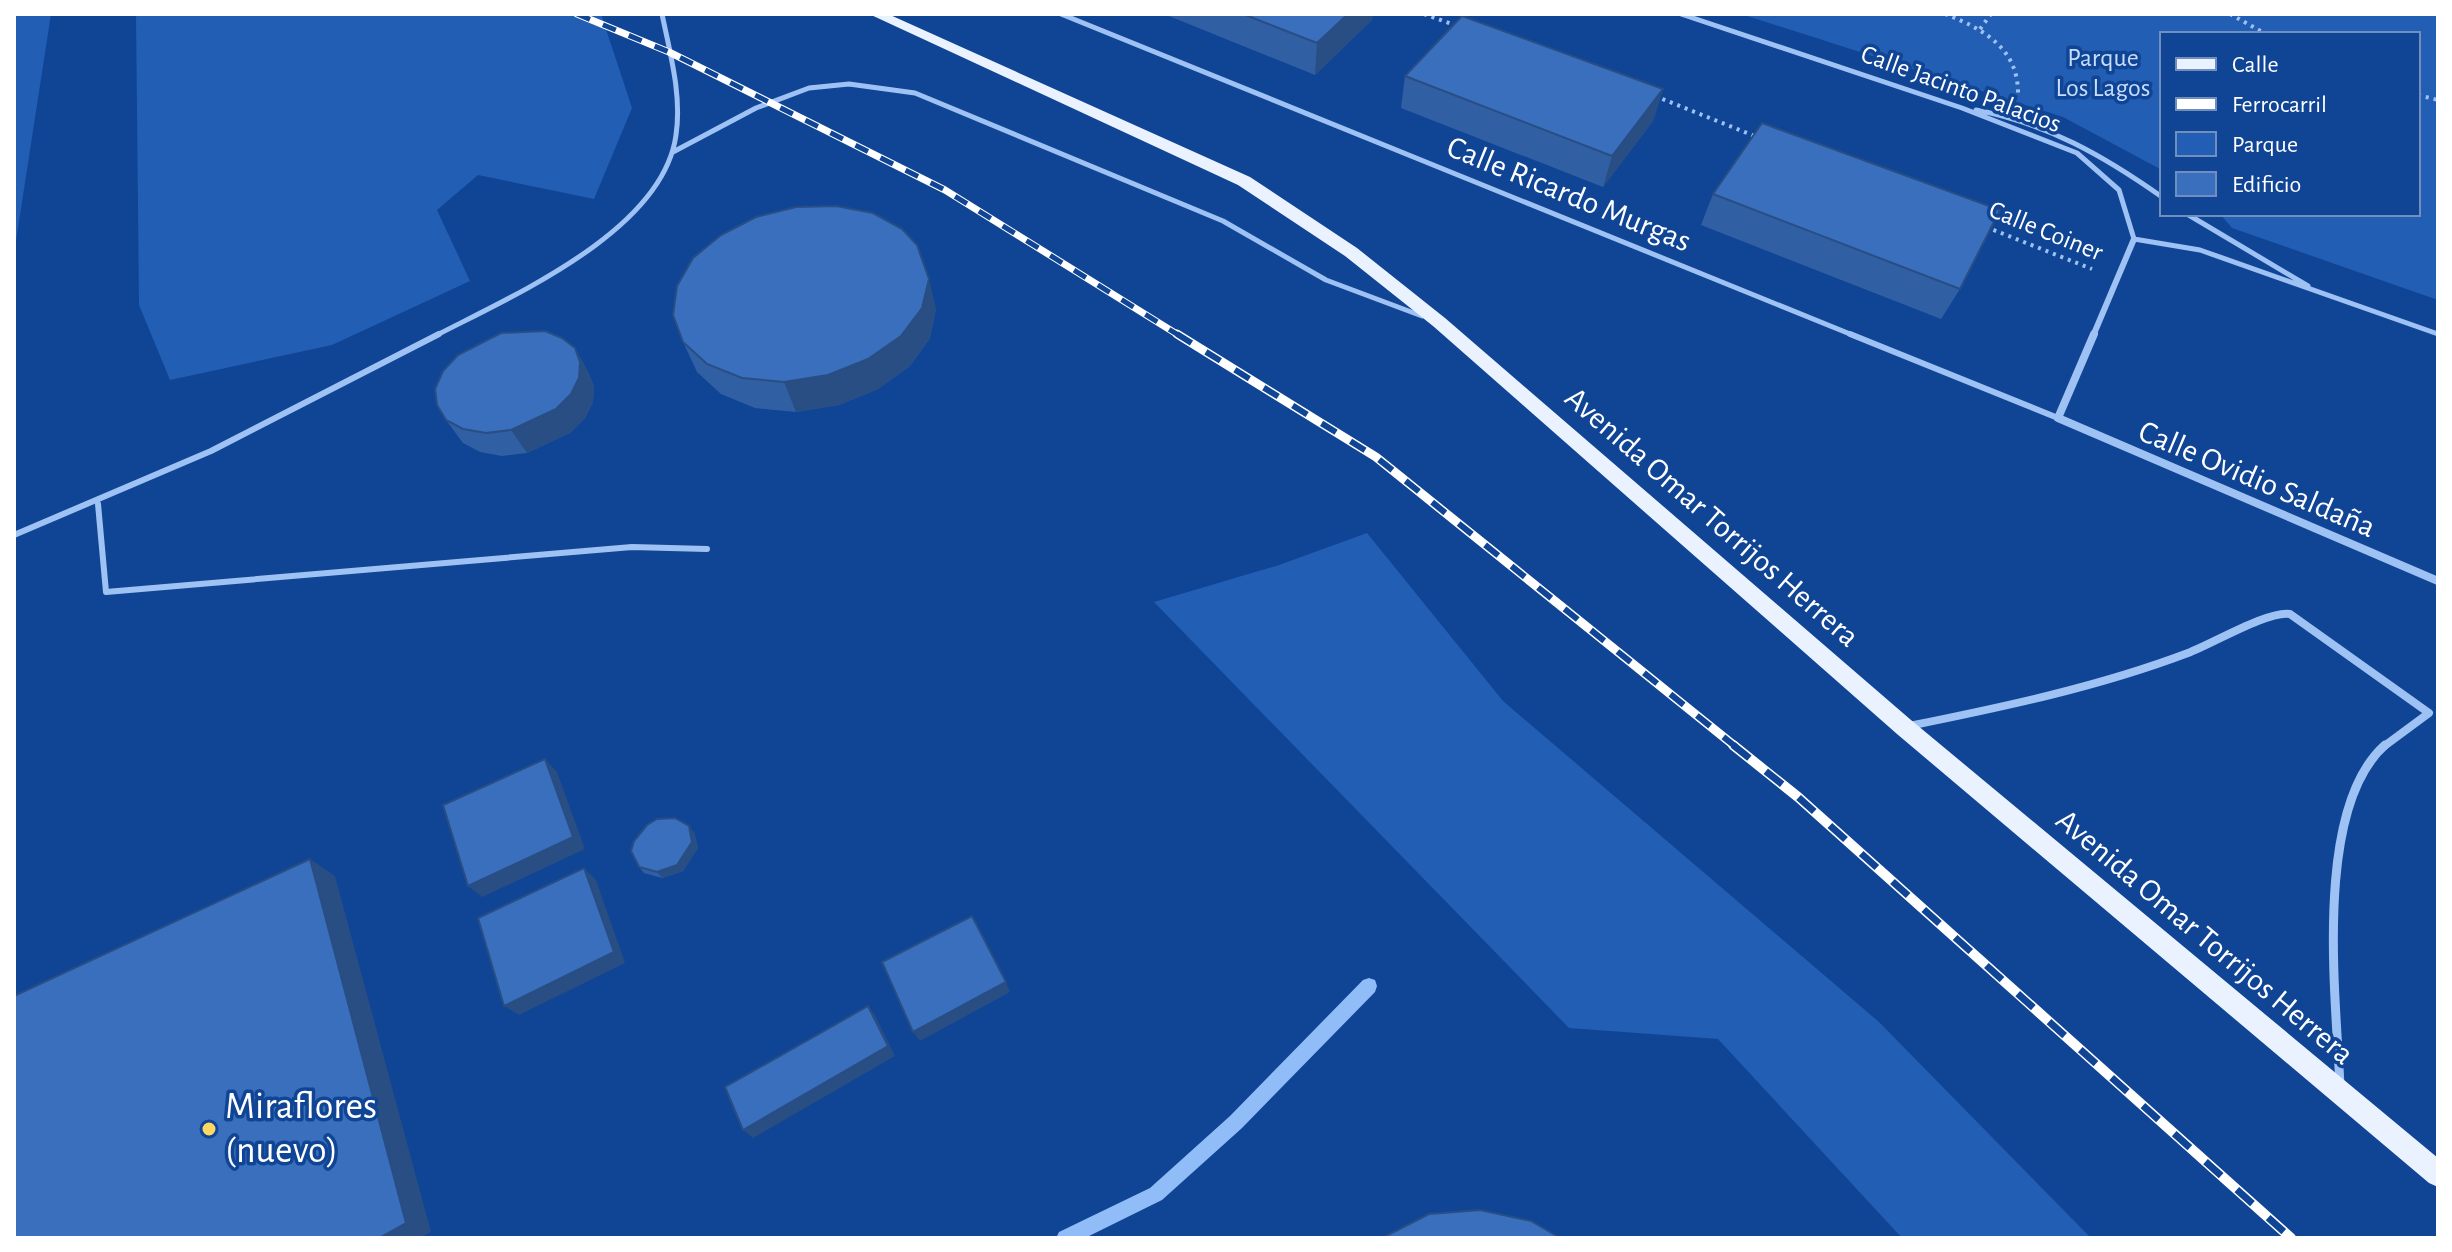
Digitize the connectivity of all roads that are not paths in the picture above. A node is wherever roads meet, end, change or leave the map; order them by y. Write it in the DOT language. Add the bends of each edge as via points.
graph roads {
  1 [pos="662,14"];
  2 [pos="876,14"];
  3 [pos="1061,14"];
  4 [pos="1681,14"];
  5 [pos="1962,108"];
  6 [pos="673,152"];
  7 [pos="2160,196"];
  8 [pos="2190,216"];
  9 [pos="2134,239"];
  10 [pos="2322,294"];
  11 [pos="1439,322"];
  12 [pos="2438,334"];
  13 [pos="2058,418"];
  14 [pos="98,504"];
  15 [pos="14,535"];
  16 [pos="707,549"];
  17 [pos="2438,581"];
  18 [pos="2433,711"];
  19 [pos="1904,727"];
  20 [pos="2340,1092"];
  21 [pos="2438,1174"];
  1 -- 6 [label="lane" via="678,95"];
  2 -- 11 [label="main road, Avenida Omar Torrijos Herrera" via="1244,181 1351,252"];
  3 -- 13 [label="lane, Calle Ricardo Murgas"];
  4 -- 5 [label="lane, Calle Jacinto Palacios"];
  5 -- 7 [label="lane" via="2014,115 2069,138"];
  5 -- 9 [label="lane, Calle Jacinto Palacios" via="2046,138 2094,165 2119,190"];
  6 -- 11 [label="lane" via="771,101 812,87 867,84 915,93 1223,221 1326,280"];
  6 -- 14 [label="lane" via="650,192 604,238 538,281 256,431"];
  8 -- 10 [label="lane"];
  9 -- 10 [label="lane" via="2200,250"];
  9 -- 13 [label="street"];
  10 -- 12 [label="lane"];
  11 -- 19 [label="main road, Avenida Omar Torrijos Herrera"];
  13 -- 17 [label="street, Calle Ovidio Saldaña"];
  14 -- 15 [label="lane"];
  14 -- 16 [label="lane" via="106,592 632,547"];
  18 -- 19 [label="street" via="2280,612 2157,665 2059,696"];
  18 -- 20 [label="street" via="2375,754 2349,798 2338,843"];
  19 -- 20 [label="main road, Avenida Omar Torrijos Herrera"];
  20 -- 21 [label="main road, Avenida Omar Torrijos Herrera"];
}
